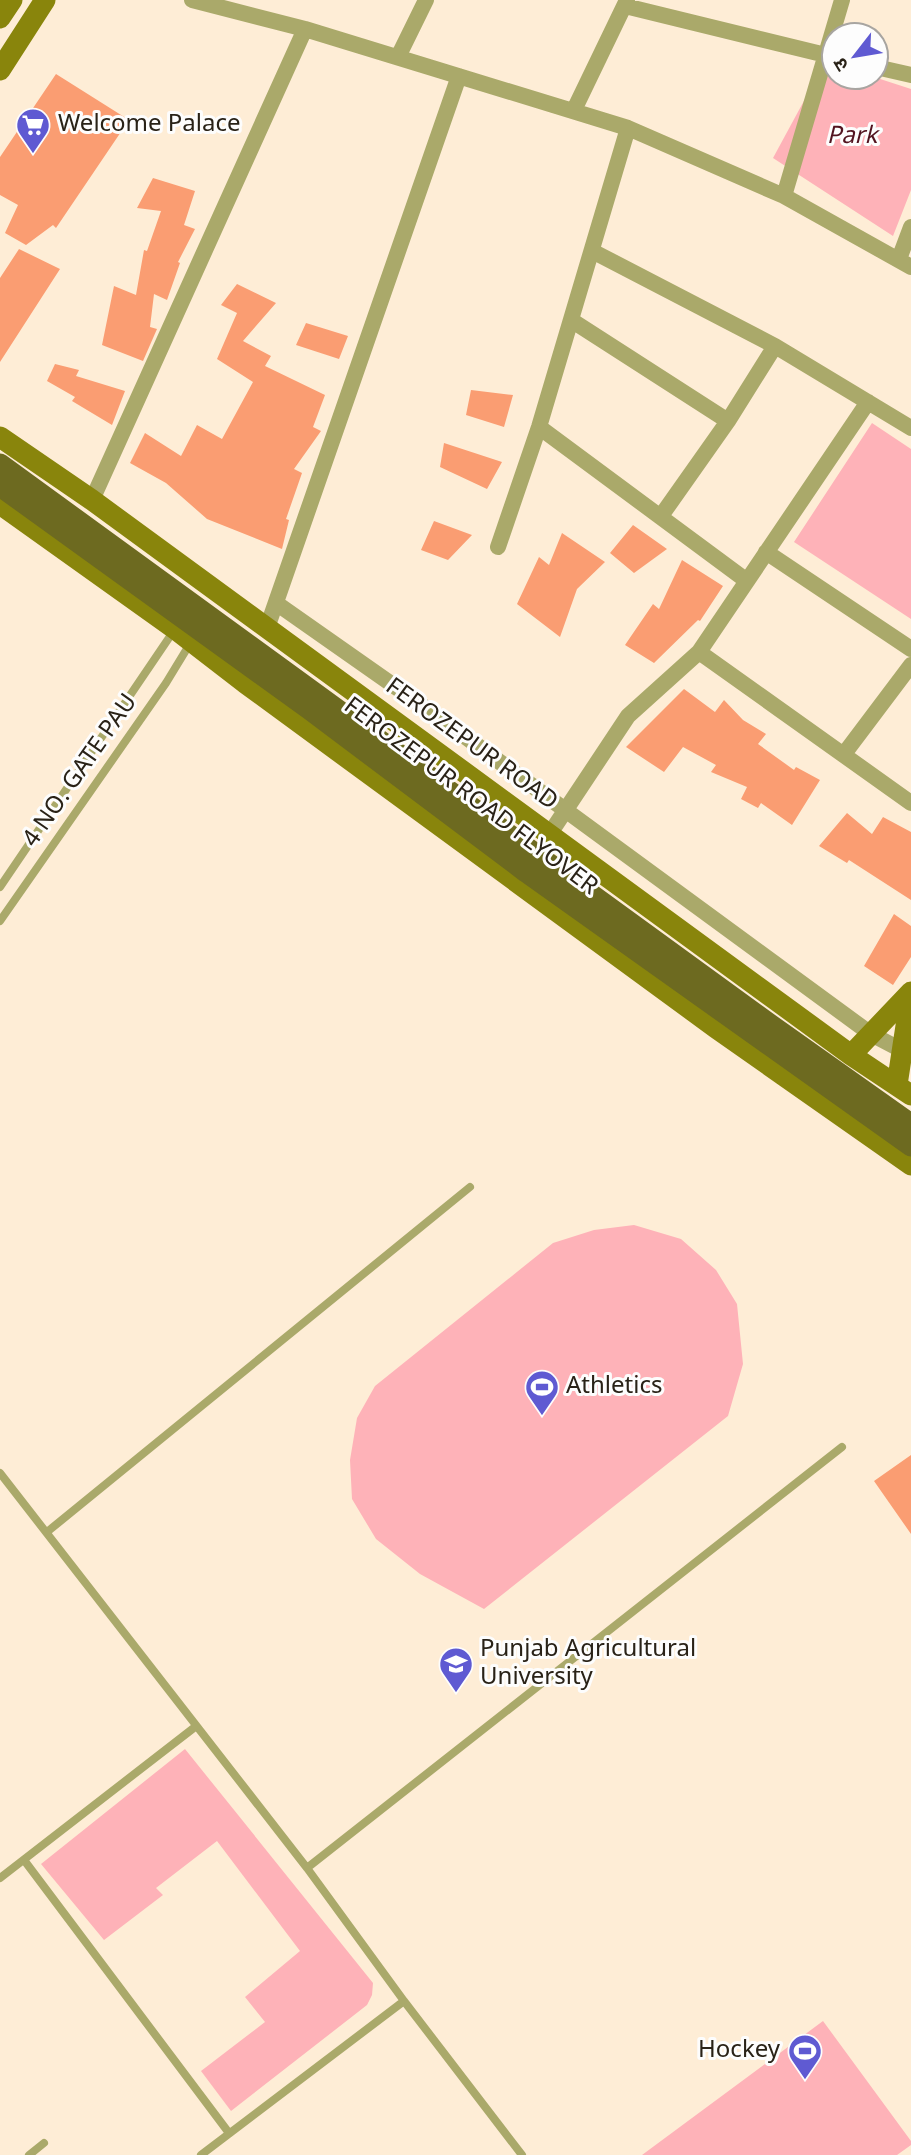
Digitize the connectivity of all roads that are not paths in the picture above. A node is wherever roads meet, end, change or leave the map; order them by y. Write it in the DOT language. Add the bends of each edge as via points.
graph roads {
  1 [pos="12,0"];
  2 [pos="45,0"];
  3 [pos="192,0"];
  4 [pos="426,0"];
  5 [pos="842,0"];
  6 [pos="626,3"];
  7 [pos="233,5"];
  8 [pos="0,18"];
  9 [pos="838,21"];
  10 [pos="305,29"];
  11 [pos="820,53"];
  12 [pos="398,57"];
  13 [pos="0,70"];
  14 [pos="890,70"];
  15 [pos="911,75"];
  16 [pos="459,76"];
  17 [pos="820,89"];
  18 [pos="574,110"];
  19 [pos="628,128"];
  20 [pos="784,196"];
  21 [pos="911,227"];
  22 [pos="592,251"];
  23 [pos="905,263"];
  24 [pos="571,320"];
  25 [pos="775,346"];
  26 [pos="868,402"];
  27 [pos="728,421"];
  28 [pos="539,427"];
  29 [pos="911,428"];
  30 [pos="0,437"];
  31 [pos="0,464"];
  32 [pos="0,486"];
  33 [pos="92,500"];
  34 [pos="0,504"];
  35 [pos="661,516"];
  36 [pos="498,547"];
  37 [pos="766,552"];
  38 [pos="747,581"];
  39 [pos="276,603"];
  40 [pos="267,628"];
  41 [pos="183,636"];
  42 [pos="911,649"];
  43 [pos="699,652"];
  44 [pos="911,665"];
  45 [pos="844,754"];
  46 [pos="911,803"];
  47 [pos="566,811"];
  48 [pos="549,835"];
  49 [pos="0,887"];
  50 [pos="0,921"];
  51 [pos="911,993"];
  52 [pos="871,1034"];
  53 [pos="906,1053"];
  54 [pos="851,1055"];
  55 [pos="904,1090"];
  56 [pos="911,1124"];
  57 [pos="911,1146"];
  58 [pos="911,1165"];
  59 [pos="470,1187"];
  60 [pos="842,1447"];
  61 [pos="0,1473"];
  62 [pos="47,1532"];
  63 [pos="195,1727"];
  64 [pos="23,1860"];
  65 [pos="307,1868"];
  66 [pos="0,1878"];
  67 [pos="404,2001"];
  68 [pos="229,2133"];
  69 [pos="44,2143"];
  70 [pos="29,2155"];
  71 [pos="201,2155"];
  72 [pos="522,2155"];
  1 -- 8 [label="main road"];
  2 -- 13 [label="main road"];
  3 -- 7 [label="street"];
  4 -- 12 [label="street"];
  5 -- 9 [label="street"];
  6 -- 11 [label="street"];
  6 -- 18 [label="street"];
  7 -- 10 [label="street"];
  10 -- 12 [label="street"];
  10 -- 33 [label="street"];
  12 -- 16 [label="street"];
  14 -- 15 [label="street"];
  16 -- 18 [label="street"];
  16 -- 39 [label="street"];
  17 -- 20 [label="street"];
  18 -- 19 [label="street"];
  19 -- 20 [label="street"];
  19 -- 22 [label="street"];
  20 -- 23 [label="street"];
  21 -- 23 [label="street"];
  22 -- 24 [label="street"];
  22 -- 25 [label="street"];
  24 -- 27 [label="street"];
  24 -- 28 [label="street"];
  25 -- 26 [label="street"];
  25 -- 27 [label="street"];
  26 -- 29 [label="street"];
  26 -- 37 [label="street"];
  27 -- 35 [label="street"];
  28 -- 35 [label="street"];
  28 -- 36 [label="street"];
  30 -- 33 [label="main road, FEROZEPUR ROAD"];
  31 -- 56 [label="main road, FEROZEPUR ROAD FLYOVER"];
  32 -- 57 [label="main road, FEROZEPUR ROAD FLYOVER" via="526,872"];
  33 -- 40 [label="main road, FEROZEPUR ROAD"];
  34 -- 41 [label="main road"];
  35 -- 38 [label="street"];
  37 -- 38 [label="street"];
  37 -- 42 [label="street"];
  38 -- 43 [label="street"];
  39 -- 40 [label="street"];
  39 -- 47 [label="street"];
  40 -- 48 [label="main road, FEROZEPUR ROAD"];
  41 -- 49 [label="lane, 4 NO. GATE PAU"];
  41 -- 50 [label="lane, 4 NO. GATE PAU" via="166,683"];
  41 -- 58 [label="main road" via="716,1028"];
  43 -- 45 [label="street"];
  43 -- 47 [label="street" via="628,716"];
  44 -- 45 [label="street"];
  45 -- 46 [label="street"];
  47 -- 48 [label="street"];
  47 -- 52 [label="street"];
  48 -- 54 [label="main road, FEROZEPUR ROAD"];
  51 -- 52 [label="main road"];
  51 -- 53 [label="main road"];
  52 -- 53 [label="street"];
  52 -- 54 [label="main road"];
  53 -- 55 [label="main road"];
  54 -- 55 [label="main road, FEROZEPUR ROAD"];
  59 -- 62 [label="lane"];
  60 -- 65 [label="lane"];
  61 -- 62 [label="lane"];
  62 -- 63 [label="lane"];
  63 -- 64 [label="lane"];
  63 -- 65 [label="lane"];
  64 -- 66 [label="lane"];
  64 -- 68 [label="lane"];
  65 -- 67 [label="lane"];
  67 -- 68 [label="lane"];
  67 -- 72 [label="lane"];
  68 -- 71 [label="lane"];
  69 -- 70 [label="lane"];
}
